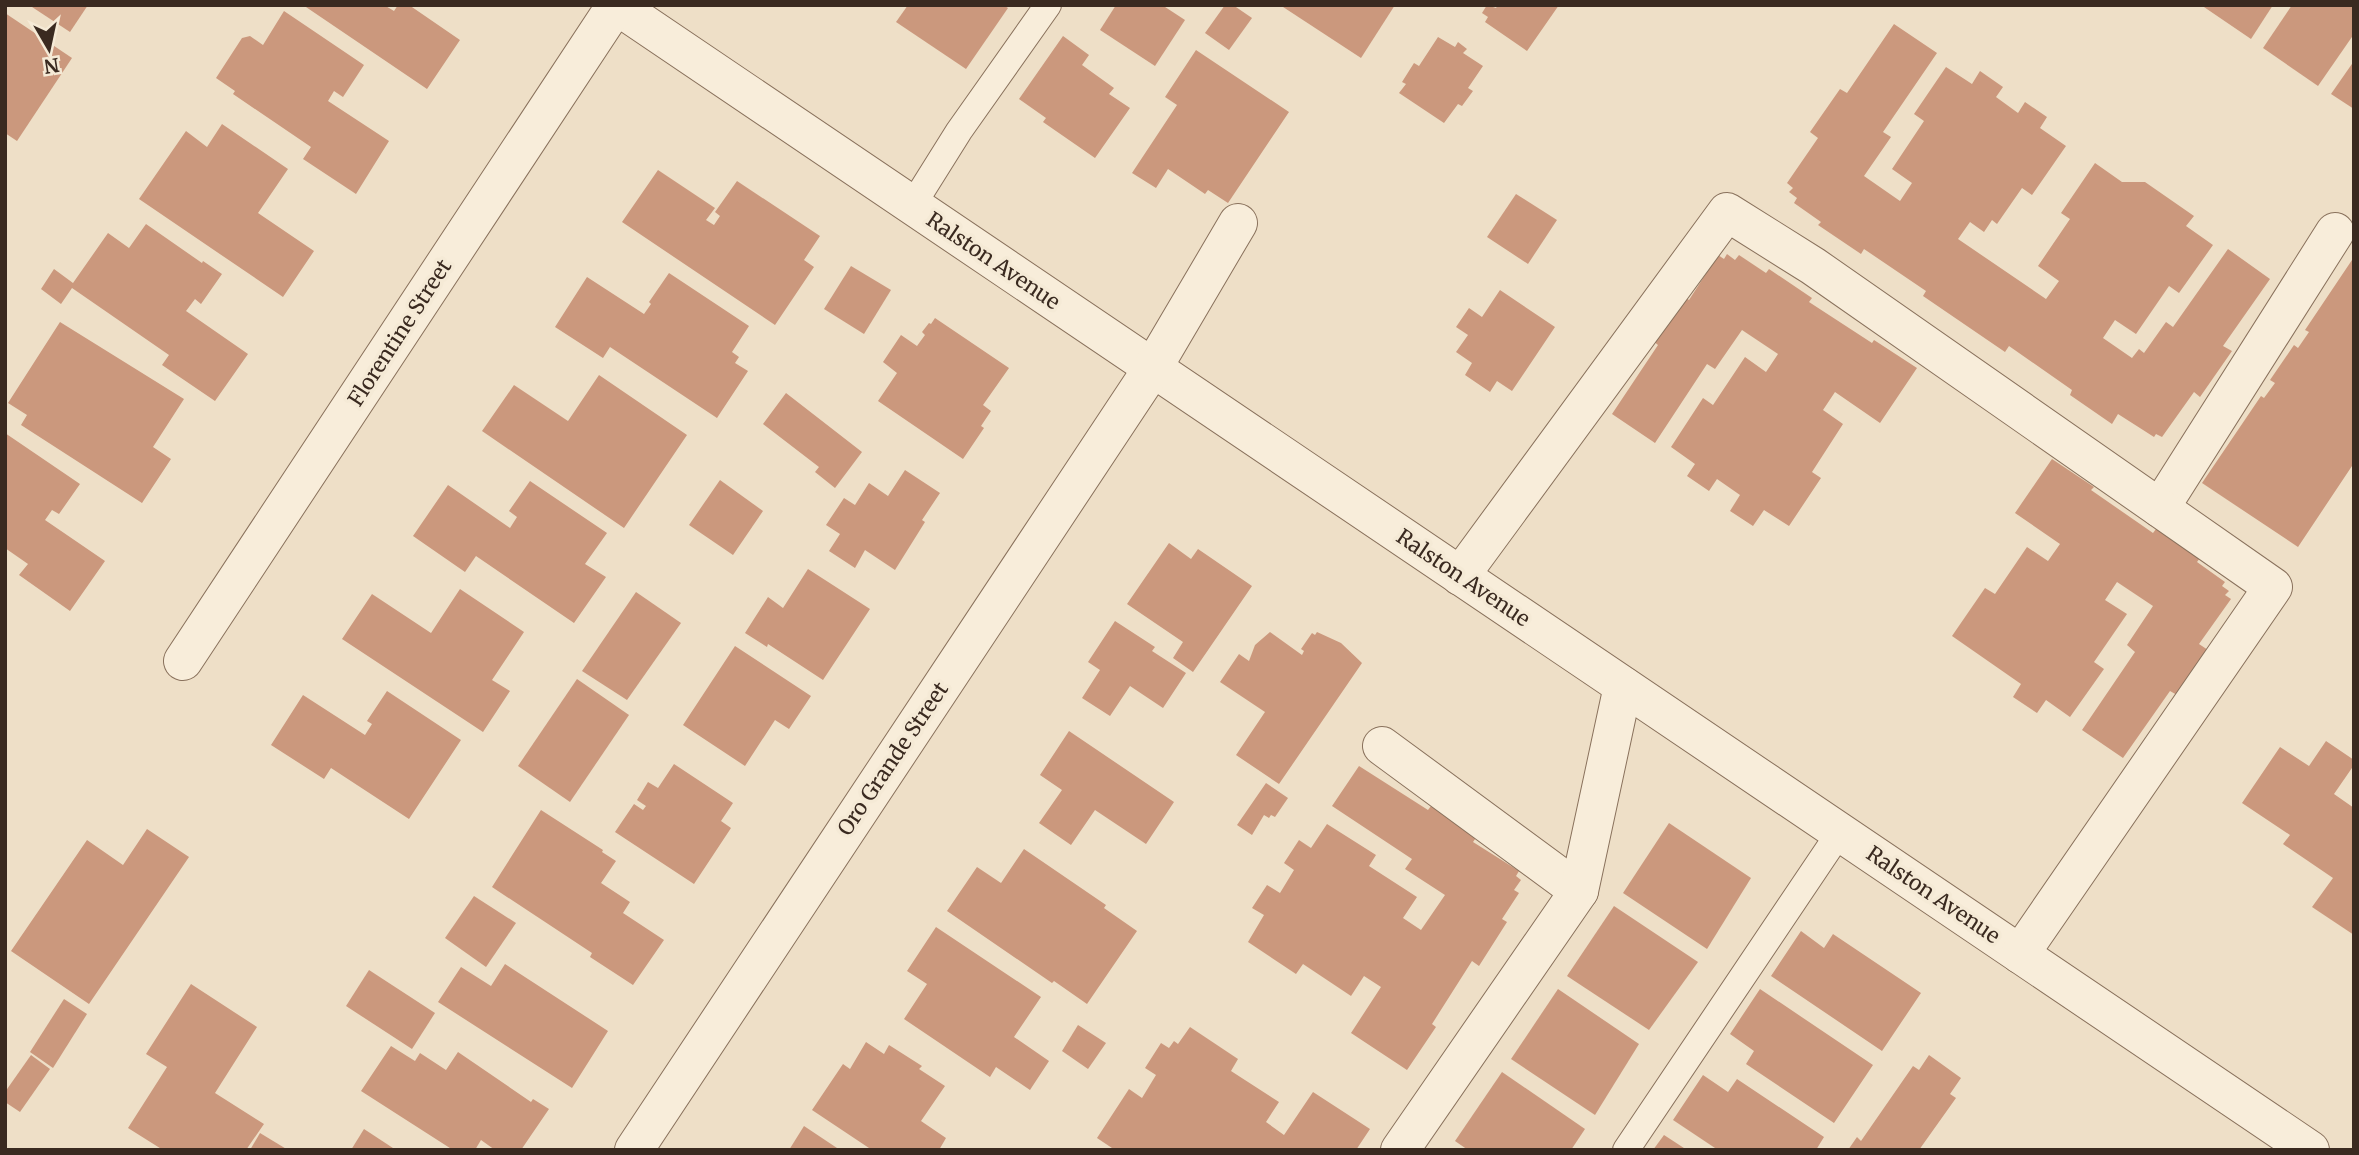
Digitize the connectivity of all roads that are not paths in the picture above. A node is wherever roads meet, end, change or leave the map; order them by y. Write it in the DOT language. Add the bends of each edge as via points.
graph roads {
  1 [pos="616,5"];
  2 [pos="1048,5"];
  3 [pos="912,206"];
  4 [pos="1238,223"];
  5 [pos="2335,232"];
  6 [pos="1152,369"];
  7 [pos="2160,508"];
  8 [pos="1460,576"];
  9 [pos="183,661"];
  10 [pos="1623,686"];
  11 [pos="1382,746"];
  12 [pos="1840,832"];
  13 [pos="1579,891"];
  14 [pos="2020,954"];
  15 [pos="634,1150"];
  16 [pos="1400,1150"];
  17 [pos="1626,1150"];
  18 [pos="2310,1150"];
  1 -- 3 [label="street, Ralston Avenue"];
  1 -- 9 [label="street, Florentine Street"];
  2 -- 3 [label="lane"];
  3 -- 6 [label="street, Ralston Avenue"];
  4 -- 6 [label="street, Oro Grande Street"];
  5 -- 7 [label="street"];
  6 -- 8 [label="street, Ralston Avenue"];
  6 -- 15 [label="street, Oro Grande Street"];
  7 -- 8 [label="street" via="1813,266 1727,212"];
  7 -- 14 [label="street" via="2273,587"];
  8 -- 10 [label="street, Ralston Avenue"];
  10 -- 12 [label="street, Ralston Avenue"];
  10 -- 13 [label="street"];
  11 -- 13 [label="street"];
  12 -- 14 [label="street, Ralston Avenue"];
  12 -- 17 [label="lane"];
  13 -- 16 [label="street"];
  14 -- 18 [label="street, Ralston Avenue"];
}
